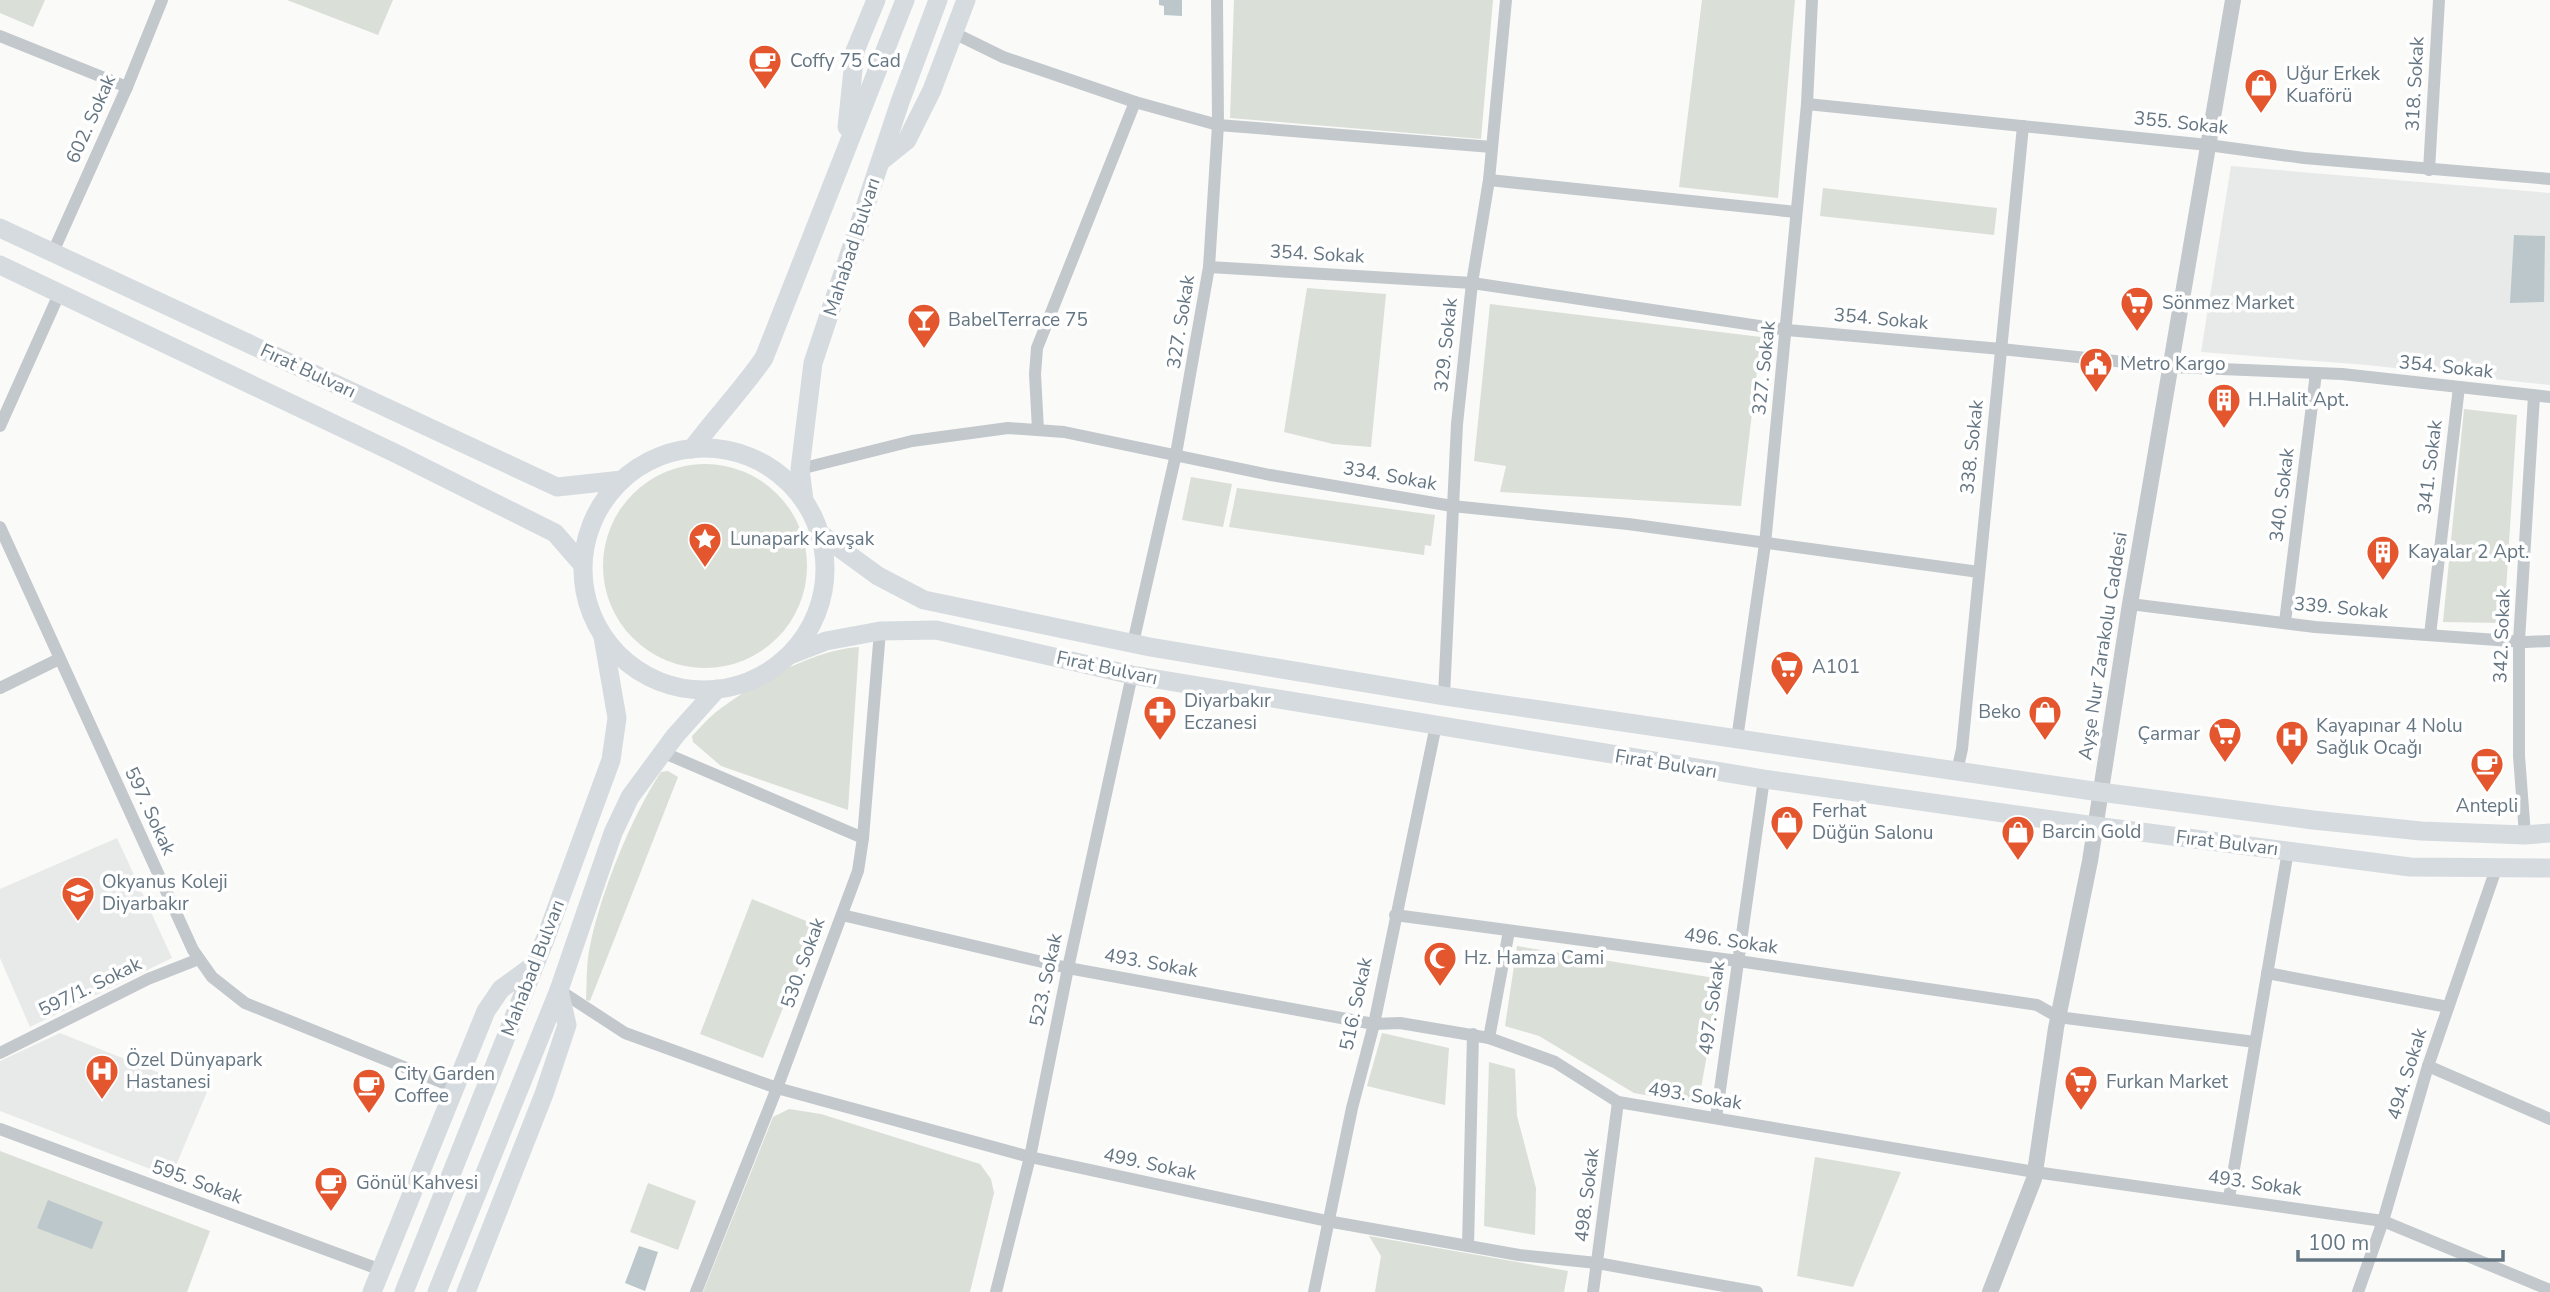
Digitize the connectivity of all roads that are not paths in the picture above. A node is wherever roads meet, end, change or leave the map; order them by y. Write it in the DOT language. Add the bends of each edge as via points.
graph roads {
  1 [pos="162,0"];
  2 [pos="876,0"];
  3 [pos="905,0"];
  4 [pos="938,0"];
  5 [pos="966,0"];
  6 [pos="1217,0"];
  7 [pos="1506,0"];
  8 [pos="1812,0"];
  9 [pos="2232,0"];
  10 [pos="2439,0"];
  11 [pos="954,33"];
  12 [pos="0,36"];
  13 [pos="127,87"];
  14 [pos="1135,102"];
  15 [pos="1807,104"];
  16 [pos="1218,125"];
  17 [pos="2023,126"];
  18 [pos="2208,145"];
  19 [pos="1492,147"];
  20 [pos="845,152"];
  21 [pos="880,162"];
  22 [pos="2430,170"];
  23 [pos="2550,179"];
  24 [pos="1489,180"];
  25 [pos="1796,212"];
  26 [pos="0,228"];
  27 [pos="53,252"];
  28 [pos="0,265"];
  29 [pos="1209,267"];
  30 [pos="1472,283"];
  31 [pos="60,292"];
  32 [pos="1787,330"];
  33 [pos="2001,348"];
  34 [pos="2172,367"];
  35 [pos="2316,373"];
  36 [pos="2459,387"];
  37 [pos="2534,396"];
  38 [pos="2550,397"];
  39 [pos="0,426"];
  40 [pos="1038,430"];
  41 [pos="692,449"];
  42 [pos="1176,454"];
  43 [pos="800,469"];
  44 [pos="622,480"];
  45 [pos="804,501"];
  46 [pos="1452,506"];
  47 [pos="0,527"];
  48 [pos="819,533"];
  49 [pos="1765,544"];
  50 [pos="582,564"];
  51 [pos="1979,572"];
  52 [pos="2130,604"];
  53 [pos="945,605"];
  54 [pos="2286,622"];
  55 [pos="936,630"];
  56 [pos="880,631"];
  57 [pos="2430,635"];
  58 [pos="603,636"];
  59 [pos="2550,640"];
  60 [pos="2519,641"];
  61 [pos="1133,643"];
  62 [pos="790,655"];
  63 [pos="58,659"];
  64 [pos="1132,675"];
  65 [pos="0,688"];
  66 [pos="717,690"];
  67 [pos="1444,696"];
  68 [pos="1436,725"];
  69 [pos="1737,739"];
  70 [pos="662,752"];
  71 [pos="1957,771"];
  72 [pos="1764,779"];
  73 [pos="2100,792"];
  74 [pos="2095,826"];
  75 [pos="2550,833"];
  76 [pos="2525,835"];
  77 [pos="863,838"];
  78 [pos="2288,851"];
  79 [pos="2550,868"];
  80 [pos="2496,869"];
  81 [pos="842,915"];
  82 [pos="1395,915"];
  83 [pos="1509,930"];
  84 [pos="199,959"];
  85 [pos="1738,961"];
  86 [pos="535,964"];
  87 [pos="1068,968"];
  88 [pos="2267,973"];
  89 [pos="559,990"];
  90 [pos="2448,1007"];
  91 [pos="2058,1017"];
  92 [pos="1374,1024"];
  93 [pos="1473,1034"];
  94 [pos="1489,1038"];
  95 [pos="2255,1042"];
  96 [pos="0,1053"];
  97 [pos="2428,1066"];
  98 [pos="456,1088"];
  99 [pos="777,1088"];
  100 [pos="1618,1102"];
  101 [pos="1716,1118"];
  102 [pos="2550,1119"];
  103 [pos="0,1129"];
  104 [pos="1030,1157"];
  105 [pos="2035,1172"];
  106 [pos="2229,1198"];
  107 [pos="1327,1221"];
  108 [pos="2382,1221"];
  109 [pos="1468,1246"];
  110 [pos="1597,1263"];
  111 [pos="381,1270"];
  112 [pos="2550,1290"];
  113 [pos="372,1292"];
  114 [pos="404,1292"];
  115 [pos="437,1292"];
  116 [pos="466,1292"];
  117 [pos="696,1292"];
  118 [pos="996,1292"];
  119 [pos="1314,1292"];
  120 [pos="1593,1292"];
  121 [pos="1758,1292"];
  122 [pos="1990,1292"];
  123 [pos="2358,1292"];
  1 -- 13 [label="street, 602. Sokak"];
  2 -- 20 [label="main road" via="855,51"];
  3 -- 20 [label="main road, Mahabad Bulvarı"];
  4 -- 21 [label="main road, Mahabad Bulvarı"];
  5 -- 11 [label="main road"];
  6 -- 16 [label="street, 327. Sokak"];
  7 -- 19 [label="street, 329. Sokak"];
  8 -- 15 [label="street, 327. Sokak"];
  9 -- 18 [label="street, Ayşe Nur Zarakolu Caddesi"];
  10 -- 22 [label="street, 318. Sokak"];
  11 -- 14 [label="street" via="1003,57"];
  11 -- 21 [label="main road" via="907,140"];
  12 -- 13 [label="street"];
  13 -- 27 [label="street, 602. Sokak"];
  14 -- 16 [label="street"];
  14 -- 40 [label="street" via="1037,348"];
  15 -- 17 [label="street, 355. Sokak"];
  15 -- 25 [label="street, 327. Sokak"];
  16 -- 19 [label="street"];
  16 -- 29 [label="street, 327. Sokak"];
  17 -- 18 [label="street, 355. Sokak"];
  17 -- 33 [label="street, 338. Sokak"];
  18 -- 22 [label="street, 355. Sokak"];
  18 -- 34 [label="street, Ayşe Nur Zarakolu Caddesi"];
  19 -- 24 [label="street, 329. Sokak"];
  20 -- 41 [label="main road, Mahabad Bulvarı" via="764,358"];
  21 -- 43 [label="main road, Mahabad Bulvarı" via="813,363"];
  22 -- 23 [label="street, 355. Sokak"];
  24 -- 25 [label="street"];
  24 -- 30 [label="street, 329. Sokak"];
  25 -- 32 [label="street, 327. Sokak"];
  26 -- 27 [label="main road, Fırat Bulvarı"];
  27 -- 44 [label="main road, Fırat Bulvarı" via="557,487"];
  28 -- 31 [label="main road, Fırat Bulvarı"];
  29 -- 30 [label="street, 354. Sokak"];
  29 -- 42 [label="street, 327. Sokak"];
  30 -- 32 [label="street, 354. Sokak"];
  30 -- 46 [label="street, 329. Sokak"];
  31 -- 39 [label="street"];
  31 -- 50 [label="main road, Fırat Bulvarı" via="555,533"];
  32 -- 33 [label="street, 354. Sokak"];
  32 -- 49 [label="street, 327. Sokak"];
  33 -- 34 [label="street, 354. Sokak"];
  33 -- 51 [label="street, 338. Sokak"];
  34 -- 35 [label="street, 354. Sokak"];
  34 -- 52 [label="street, Ayşe Nur Zarakolu Caddesi"];
  35 -- 36 [label="street, 354. Sokak"];
  35 -- 54 [label="street, 340. Sokak"];
  36 -- 37 [label="street, 354. Sokak"];
  36 -- 57 [label="street, 341. Sokak"];
  37 -- 38 [label="street, 354. Sokak"];
  37 -- 60 [label="street, 342. Sokak"];
  40 -- 42 [label="street, 334. Sokak"];
  40 -- 43 [label="street, 334. Sokak" via="1008,428 912,441"];
  41 -- 44 [label="main road" via="654,459"];
  41 -- 45 [label="main road" via="724,450 755,460 782,477"];
  42 -- 46 [label="street, 334. Sokak"];
  42 -- 61 [label="street, 327. Sokak"];
  43 -- 45 [label="main road, Mahabad Bulvarı"];
  44 -- 50 [label="main road" via="602,504 588,533"];
  45 -- 48 [label="main road"];
  46 -- 49 [label="street, 334. Sokak"];
  46 -- 67 [label="street, 329. Sokak"];
  47 -- 63 [label="street, 597. Sokak"];
  48 -- 53 [label="main road, Fırat Bulvarı" via="878,576 924,600"];
  48 -- 62 [label="main road" via="824,585 818,611"];
  49 -- 51 [label="street, 334. Sokak"];
  49 -- 69 [label="street, 327. Sokak"];
  50 -- 58 [label="main road" via="591,614"];
  51 -- 71 [label="street, 338. Sokak"];
  52 -- 54 [label="street, 339. Sokak"];
  52 -- 73 [label="street, Ayşe Nur Zarakolu Caddesi"];
  53 -- 55 [label="main road" via="928,607 925,612 924,618"];
  53 -- 61 [label="main road, Fırat Bulvarı"];
  54 -- 57 [label="street, 339. Sokak"];
  55 -- 56 [label="main road, Fırat Bulvarı"];
  55 -- 64 [label="main road, Fırat Bulvarı"];
  56 -- 62 [label="main road, Fırat Bulvarı" via="825,641"];
  56 -- 77 [label="street, 530. Sokak"];
  57 -- 60 [label="street, 339. Sokak"];
  58 -- 66 [label="main road" via="624,661 652,679 684,688"];
  58 -- 86 [label="main road, Mahabad Bulvarı" via="617,718 611,760"];
  59 -- 60 [label="street, 339. Sokak"];
  60 -- 76 [label="street, 342. Sokak" via="2519,756"];
  61 -- 67 [label="main road, Fırat Bulvarı"];
  62 -- 66 [label="main road" via="744,684"];
  63 -- 65 [label="street"];
  63 -- 84 [label="street, 597. Sokak"];
  64 -- 68 [label="main road, Fırat Bulvarı"];
  64 -- 87 [label="street, 523. Sokak"];
  66 -- 70 [label="main road, Mahabad Bulvarı"];
  67 -- 69 [label="main road, Fırat Bulvarı"];
  68 -- 72 [label="main road, Fırat Bulvarı"];
  68 -- 82 [label="street, 516. Sokak"];
  69 -- 71 [label="main road, Fırat Bulvarı"];
  70 -- 77 [label="street"];
  70 -- 89 [label="main road, Mahabad Bulvarı" via="630,797 613,833"];
  71 -- 73 [label="main road, Fırat Bulvarı"];
  72 -- 74 [label="main road, Fırat Bulvarı"];
  72 -- 85 [label="street, 497. Sokak"];
  73 -- 74 [label="street, Ayşe Nur Zarakolu Caddesi"];
  73 -- 76 [label="main road, Fırat Bulvarı" via="2421,831"];
  74 -- 78 [label="main road, Fırat Bulvarı"];
  74 -- 91 [label="street, Ayşe Nur Zarakolu Caddesi"];
  75 -- 76 [label="main road, Fırat Bulvarı"];
  77 -- 81 [label="street, 530. Sokak" via="858,871"];
  78 -- 80 [label="main road, Fırat Bulvarı" via="2410,867"];
  78 -- 88 [label="street"];
  79 -- 80 [label="main road, Fırat Bulvarı"];
  80 -- 90 [label="street, 494. Sokak"];
  81 -- 87 [label="street, 493. Sokak"];
  81 -- 99 [label="street, 530. Sokak"];
  82 -- 83 [label="street, 496. Sokak"];
  82 -- 92 [label="street, 516. Sokak"];
  83 -- 85 [label="street, 496. Sokak"];
  83 -- 94 [label="street"];
  84 -- 96 [label="street, 597/1. Sokak" via="148,979"];
  84 -- 98 [label="street, 597. Sokak" via="212,977 245,1003"];
  85 -- 91 [label="street, 496. Sokak" via="2037,1005"];
  85 -- 101 [label="street, 497. Sokak"];
  86 -- 98 [label="main road" via="501,989 486,1011"];
  86 -- 114 [label="main road, Mahabad Bulvarı"];
  87 -- 92 [label="street, 493. Sokak"];
  87 -- 104 [label="street, 523. Sokak"];
  88 -- 90 [label="street"];
  88 -- 95 [label="street"];
  89 -- 99 [label="street, 499. Sokak" via="625,1033"];
  89 -- 115 [label="main road, Mahabad Bulvarı"];
  89 -- 116 [label="main road" via="567,1025"];
  90 -- 97 [label="street, 494. Sokak"];
  91 -- 95 [label="street, 496. Sokak"];
  91 -- 105 [label="street, Ayşe Nur Zarakolu Caddesi"];
  92 -- 93 [label="street, 493. Sokak" via="1400,1023"];
  92 -- 107 [label="street, 516. Sokak"];
  93 -- 94 [label="street, 493. Sokak"];
  93 -- 109 [label="street"];
  94 -- 100 [label="street, 493. Sokak" via="1555,1062"];
  95 -- 106 [label="street"];
  97 -- 102 [label="street"];
  97 -- 108 [label="street, 494. Sokak"];
  98 -- 111 [label="main road"];
  99 -- 104 [label="street, 499. Sokak"];
  99 -- 117 [label="street, 530. Sokak"];
  100 -- 101 [label="street, 493. Sokak"];
  100 -- 110 [label="street, 498. Sokak"];
  101 -- 105 [label="street, 493. Sokak"];
  103 -- 111 [label="street, 595. Sokak"];
  104 -- 107 [label="street, 499. Sokak"];
  104 -- 118 [label="street, 523. Sokak"];
  105 -- 106 [label="street, 493. Sokak"];
  105 -- 122 [label="street, Ayşe Nur Zarakolu Caddesi"];
  106 -- 108 [label="street, 493. Sokak"];
  107 -- 109 [label="street, 499. Sokak"];
  107 -- 119 [label="street, 516. Sokak"];
  108 -- 112 [label="street, 493. Sokak"];
  108 -- 123 [label="street, 494. Sokak"];
  109 -- 110 [label="street, 499. Sokak"];
  110 -- 120 [label="street, 498. Sokak"];
  110 -- 121 [label="street, 499. Sokak"];
  111 -- 113 [label="main road"];
}
